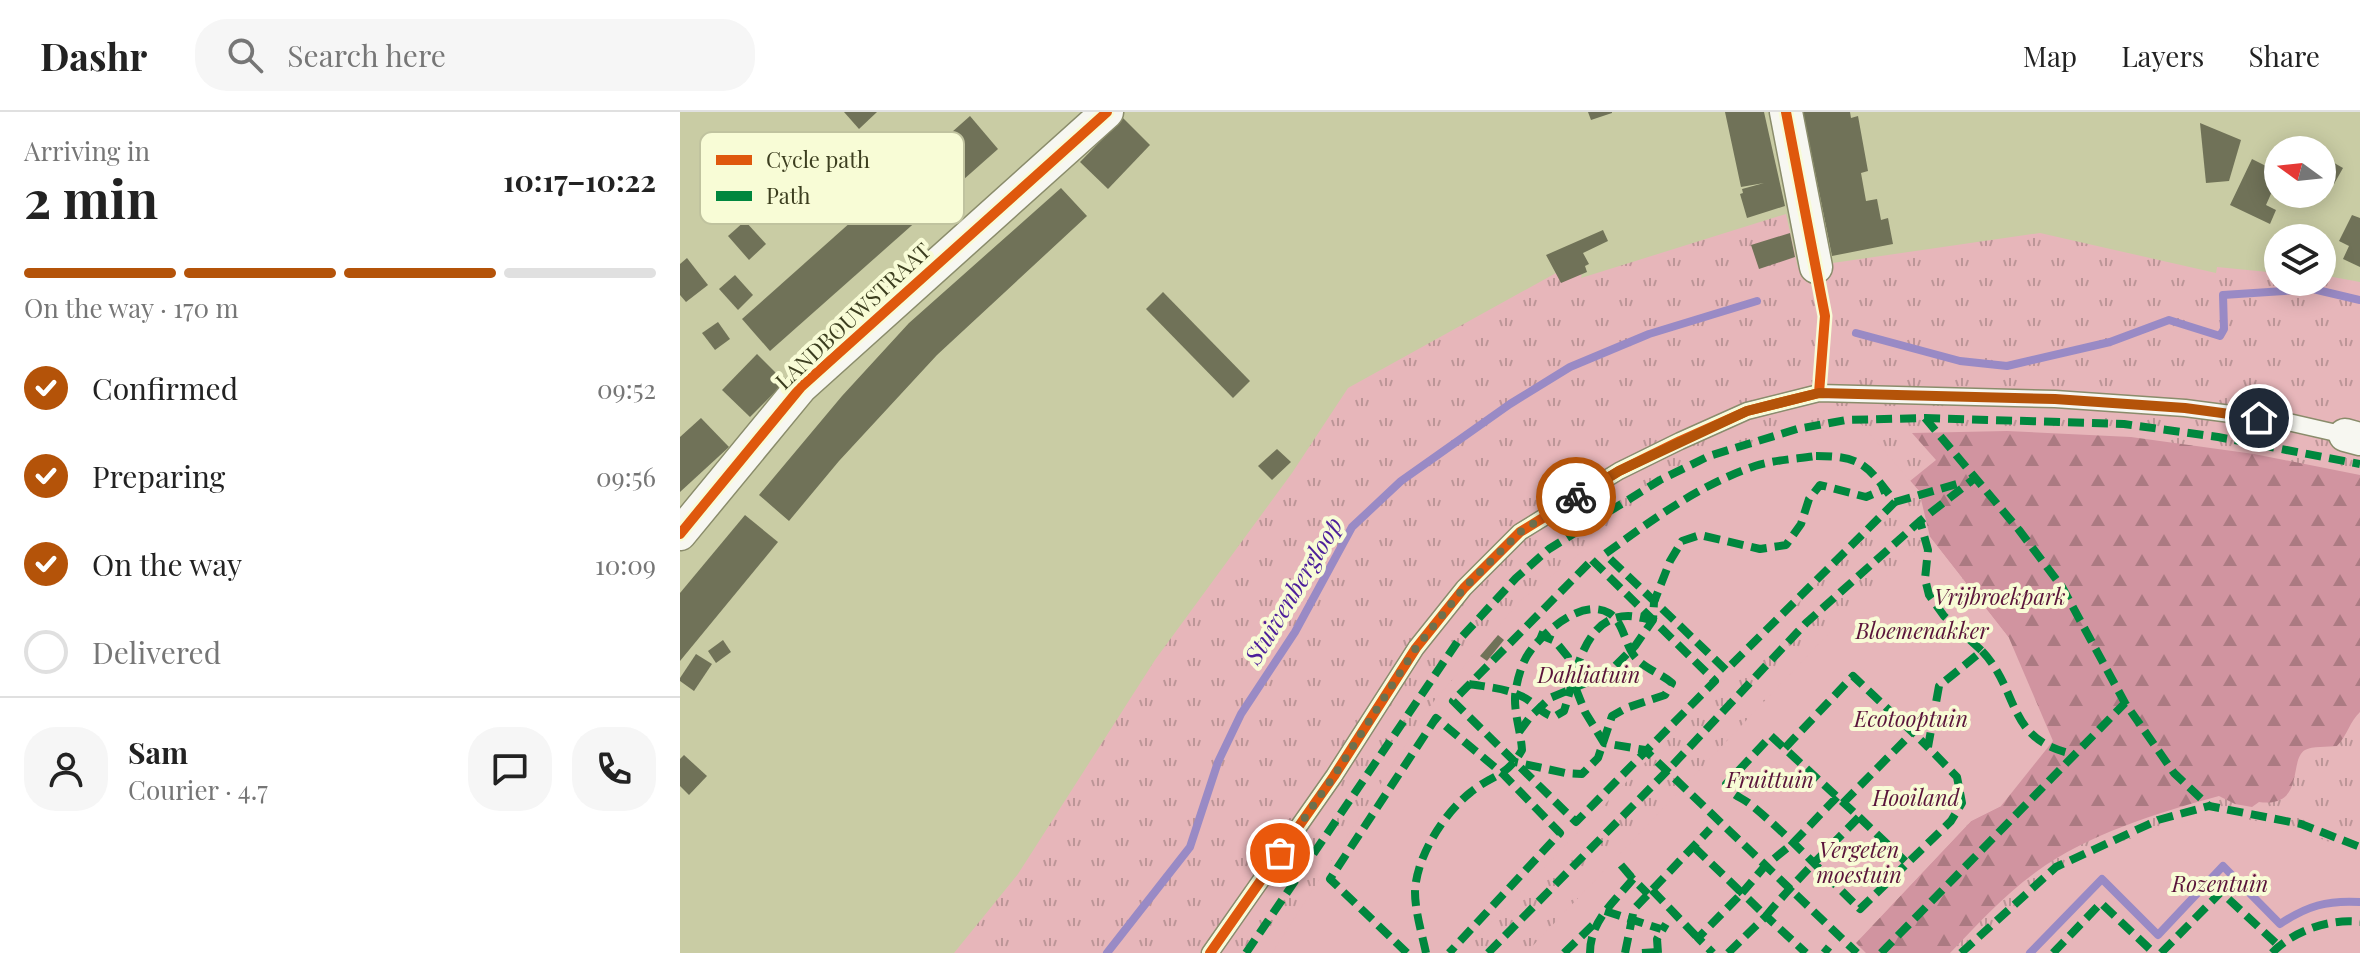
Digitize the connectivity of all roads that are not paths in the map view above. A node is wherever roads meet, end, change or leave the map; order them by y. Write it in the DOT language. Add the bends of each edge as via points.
graph roads {
  1 [pos="1107,112"];
  2 [pos="1786,112"];
  3 [pos="1816,267"];
  4 [pos="2353,437"];
  5 [pos="680,534"];
  6 [pos="1210,953"];
  1 -- 5 [label="street, LANDBOUWSTRAAT" via="801,387"];
  2 -- 3 [label="street"];
  4 -- 6 [label="lane" via="2284,421 2055,399 1819,393 1747,411 1619,471 1520,532 1464,588 1416,648"];
}
